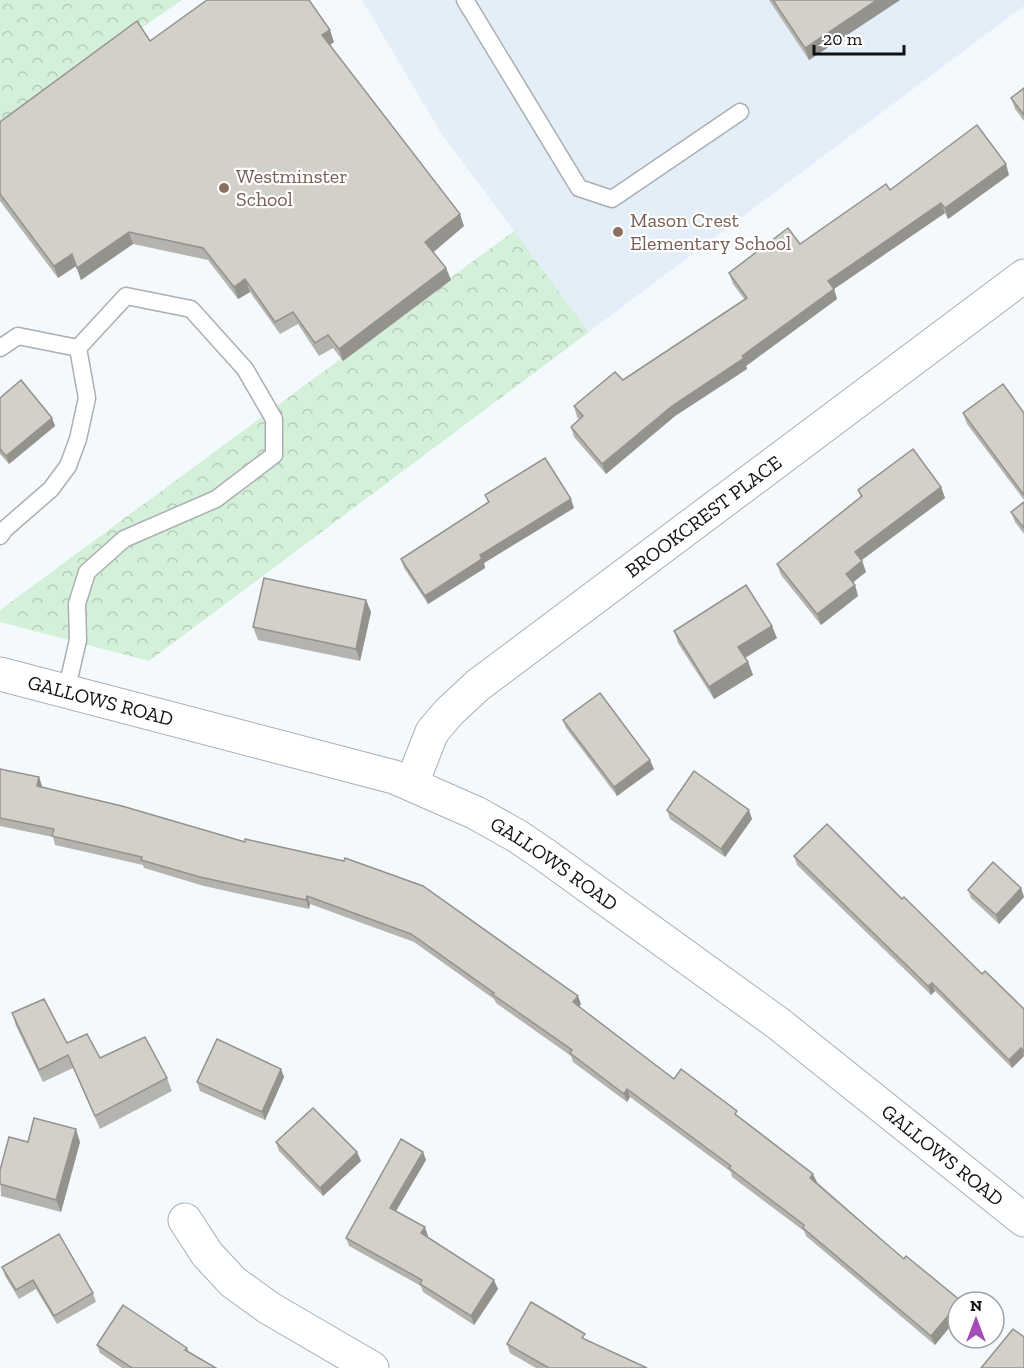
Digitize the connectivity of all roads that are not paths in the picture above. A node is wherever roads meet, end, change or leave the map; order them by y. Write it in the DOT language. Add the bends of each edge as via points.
graph roads {
  1 [pos="465,0"];
  2 [pos="740,112"];
  3 [pos="1024,276"];
  4 [pos="0,348"];
  5 [pos="78,348"];
  6 [pos="0,536"];
  7 [pos="0,674"];
  8 [pos="66,692"];
  9 [pos="412,783"];
  10 [pos="185,1220"];
  11 [pos="1024,1220"];
  12 [pos="372,1368"];
  1 -- 2 [label="lane" via="579,188 612,199"];
  3 -- 9 [label="main road, BROOKCREST PLACE" via="478,685 432,732"];
  4 -- 5 [label="lane" via="18,336"];
  5 -- 6 [label="lane" via="87,398 68,466 51,489"];
  5 -- 8 [label="lane" via="126,296 191,309 245,369 274,419 274,455 216,499 124,539 87,572 77,604 78,640"];
  7 -- 8 [label="main road, GALLOWS ROAD"];
  8 -- 9 [label="main road, GALLOWS ROAD"];
  9 -- 11 [label="main road, GALLOWS ROAD" via="517,836 688,957 779,1024"];
  10 -- 12 [label="main road" via="207,1254 233,1282 268,1308"];
}
